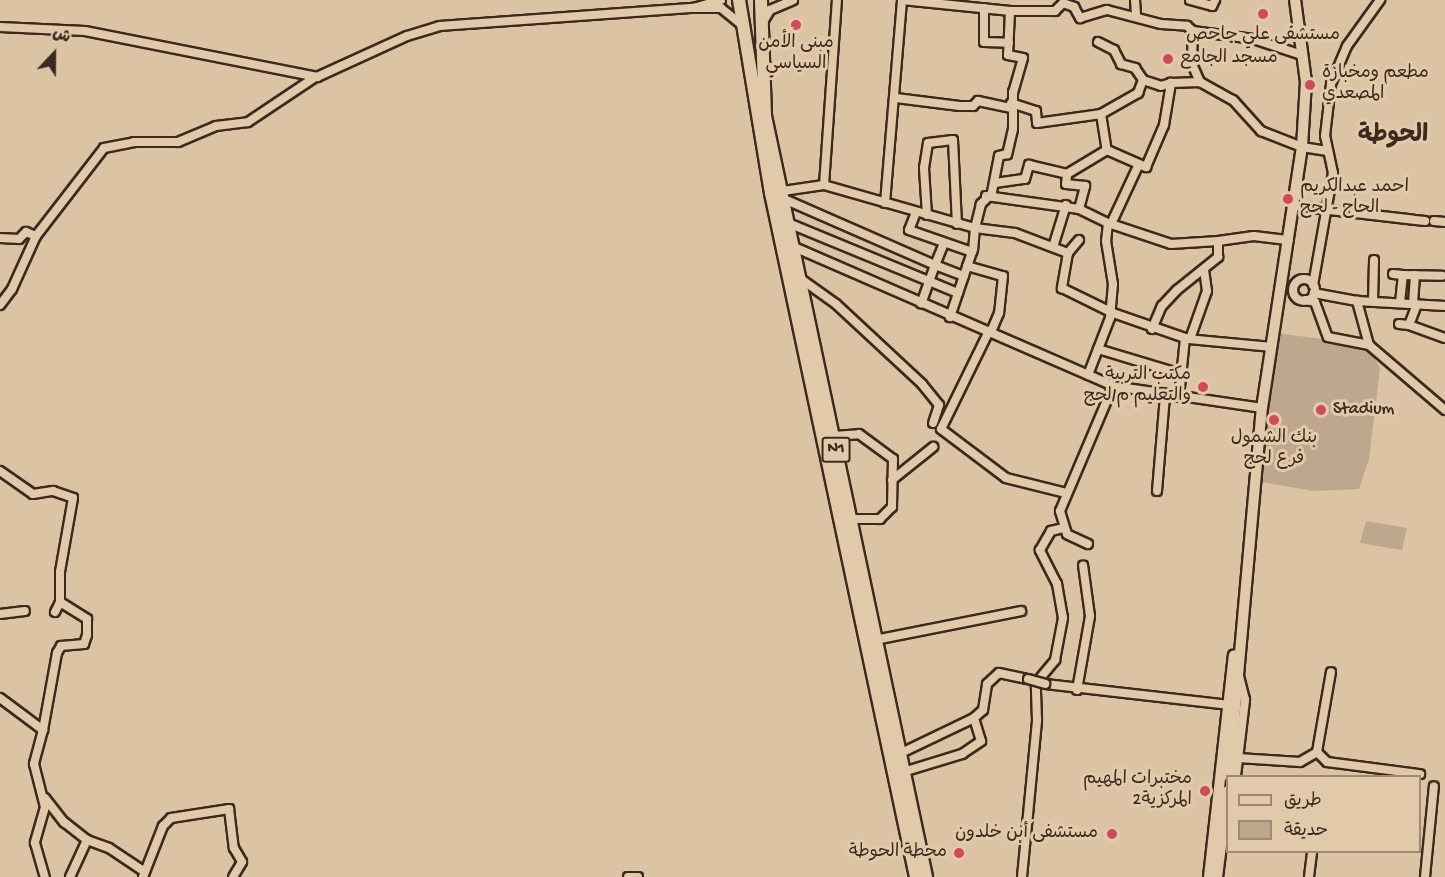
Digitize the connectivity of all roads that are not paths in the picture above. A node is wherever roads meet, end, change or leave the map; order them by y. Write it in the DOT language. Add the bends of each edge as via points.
graph roads {
  1 [pos="721,0"];
  2 [pos="739,0"];
  3 [pos="761,0"];
  4 [pos="793,0"];
  5 [pos="837,0"];
  6 [pos="1135,0"];
  7 [pos="1190,0"];
  8 [pos="1215,0"];
  9 [pos="1295,0"];
  10 [pos="1380,0"];
  11 [pos="693,8"];
  12 [pos="984,8"];
  13 [pos="1010,11"];
  14 [pos="1136,15"];
  15 [pos="763,22"];
  16 [pos="741,24"];
  17 [pos="0,27"];
  18 [pos="1194,31"];
  19 [pos="1098,42"];
  20 [pos="1009,43"];
  21 [pos="1302,55"];
  22 [pos="317,77"];
  23 [pos="1143,80"];
  24 [pos="1171,82"];
  25 [pos="1200,82"];
  26 [pos="896,98"];
  27 [pos="1011,106"];
  28 [pos="1101,114"];
  29 [pos="1302,147"];
  30 [pos="1107,150"];
  31 [pos="1326,151"];
  32 [pos="1139,164"];
  33 [pos="1067,174"];
  34 [pos="995,183"];
  35 [pos="824,185"];
  36 [pos="783,195"];
  37 [pos="986,196"];
  38 [pos="885,203"];
  39 [pos="1066,206"];
  40 [pos="1294,206"];
  41 [pos="1079,209"];
  42 [pos="1327,210"];
  43 [pos="916,212"];
  44 [pos="927,215"];
  45 [pos="1425,221"];
  46 [pos="1434,221"];
  47 [pos="1445,222"];
  48 [pos="788,223"];
  49 [pos="957,224"];
  50 [pos="1110,224"];
  51 [pos="975,228"];
  52 [pos="36,236"];
  53 [pos="0,238"];
  54 [pos="1079,240"];
  55 [pos="1290,240"];
  56 [pos="1218,241"];
  57 [pos="944,243"];
  58 [pos="794,247"];
  59 [pos="1053,247"];
  60 [pos="972,252"];
  61 [pos="1068,253"];
  62 [pos="1374,260"];
  63 [pos="935,265"];
  64 [pos="967,266"];
  65 [pos="1204,270"];
  66 [pos="1393,274"];
  67 [pos="1403,275"];
  68 [pos="1415,275"];
  69 [pos="964,276"];
  70 [pos="1442,276"];
  71 [pos="1284,277"];
  72 [pos="801,279"];
  73 [pos="1302,279"];
  74 [pos="930,281"];
  75 [pos="1314,289"];
  76 [pos="958,293"];
  77 [pos="1280,297"];
  78 [pos="1303,300"];
  79 [pos="1357,301"];
  80 [pos="1373,302"];
  81 [pos="1400,303"];
  82 [pos="921,304"];
  83 [pos="1415,304"];
  84 [pos="0,305"];
  85 [pos="1445,306"];
  86 [pos="1111,312"];
  87 [pos="950,317"];
  88 [pos="1399,324"];
  89 [pos="1409,325"];
  90 [pos="1152,328"];
  91 [pos="990,332"];
  92 [pos="1445,338"];
  93 [pos="1187,339"];
  94 [pos="1369,345"];
  95 [pos="1271,347"];
  96 [pos="1098,349"];
  97 [pos="1181,374"];
  98 [pos="1088,375"];
  99 [pos="1113,386"];
  100 [pos="1165,396"];
  101 [pos="1179,397"];
  102 [pos="1262,408"];
  103 [pos="1445,410"];
  104 [pos="933,423"];
  105 [pos="833,436"];
  106 [pos="933,447"];
  107 [pos="0,471"];
  108 [pos="892,480"];
  109 [pos="1157,491"];
  110 [pos="1066,493"];
  111 [pos="850,519"];
  112 [pos="1063,528"];
  113 [pos="1088,544"];
  114 [pos="1083,565"];
  115 [pos="60,602"];
  116 [pos="25,611"];
  117 [pos="1021,611"];
  118 [pos="56,612"];
  119 [pos="0,614"];
  120 [pos="1239,635"];
  121 [pos="875,640"];
  122 [pos="1331,672"];
  123 [pos="1239,676"];
  124 [pos="1077,690"];
  125 [pos="0,698"];
  126 [pos="1228,705"];
  127 [pos="974,718"];
  128 [pos="43,730"];
  129 [pos="1317,752"];
  130 [pos="899,754"];
  131 [pos="1239,758"];
  132 [pos="903,772"];
  133 [pos="1420,774"];
  134 [pos="1229,775"];
  135 [pos="1236,775"];
  136 [pos="1434,786"];
  137 [pos="43,796"];
  138 [pos="1421,799"];
  139 [pos="1431,799"];
  140 [pos="1226,814"];
  141 [pos="87,840"];
  142 [pos="1312,853"];
  143 [pos="144,874"];
  144 [pos="45,877"];
  145 [pos="71,877"];
  146 [pos="233,877"];
  147 [pos="628,877"];
  148 [pos="638,877"];
  149 [pos="916,877"];
  150 [pos="926,877"];
  151 [pos="1022,877"];
  152 [pos="1209,877"];
  153 [pos="1217,877"];
  154 [pos="1309,877"];
  155 [pos="1425,877"];
  1 -- 11 [label="street"];
  2 -- 16 [label="highway, N1"];
  3 -- 15 [label="highway, N1"];
  4 -- 15 [label="street" via="770,10"];
  5 -- 35 [label="street"];
  6 -- 14 [label="street"];
  7 -- 8 [label="street" via="1212,6"];
  9 -- 21 [label="main road"];
  10 -- 31 [label="street" via="1347,46 1335,74 1325,119"];
  11 -- 16 [label="street" via="721,8"];
  11 -- 22 [label="street" via="440,26"];
  12 -- 13 [label="street"];
  12 -- 20 [label="street" via="984,42"];
  12 -- 26 [label="street" via="902,0"];
  13 -- 14 [label="street" via="1054,11 1063,3 1074,7 1080,18 1107,10"];
  13 -- 20 [label="street"];
  14 -- 18 [label="street"];
  15 -- 16 [label="highway" via="751,32"];
  15 -- 36 [label="highway, N1 / N1" via="765,116"];
  16 -- 149 [label="highway, N1" via="771,193"];
  17 -- 22 [label="street" via="85,31"];
  18 -- 21 [label="street" via="1253,39"];
  18 -- 25 [label="street" via="1192,64"];
  19 -- 23 [label="street" via="1114,50 1121,64 1135,68"];
  20 -- 27 [label="street" via="1008,55 1023,58"];
  21 -- 29 [label="main road" via="1306,82"];
  22 -- 52 [label="street" via="248,123 216,126 178,142 134,142 104,148"];
  23 -- 24 [label="street" via="1161,86"];
  23 -- 28 [label="street" via="1138,93"];
  24 -- 25 [label="street"];
  24 -- 32 [label="street" via="1158,143 1146,167"];
  25 -- 29 [label="street" via="1233,100 1261,131"];
  26 -- 27 [label="street" via="960,106 973,106 978,101"];
  26 -- 38 [label="street"];
  27 -- 28 [label="street" via="1036,111 1036,123"];
  27 -- 34 [label="street" via="1013,129 1007,154 999,156"];
  28 -- 30 [label="street"];
  29 -- 31 [label="street"];
  29 -- 40 [label="main road"];
  30 -- 32 [label="street"];
  30 -- 33 [label="street"];
  31 -- 42 [label="street" via="1332,173"];
  32 -- 50 [label="street"];
  33 -- 34 [label="street" via="1029,165 1025,179"];
  33 -- 41 [label="street" via="1066,183 1085,186"];
  34 -- 37 [label="street" via="992,193"];
  35 -- 36 [label="street"];
  35 -- 38 [label="street"];
  36 -- 48 [label="highway, N1 / N1"];
  36 -- 63 [label="street"];
  37 -- 39 [label="street"];
  37 -- 51 [label="street"];
  38 -- 43 [label="street"];
  39 -- 41 [label="street"];
  39 -- 59 [label="street"];
  40 -- 42 [label="street"];
  40 -- 55 [label="main road"];
  41 -- 50 [label="street"];
  42 -- 45 [label="street"];
  42 -- 75 [label="street"];
  43 -- 44 [label="street"];
  43 -- 57 [label="street" via="909,230"];
  44 -- 49 [label="street"];
  44 -- 49 [label="street" via="924,168 928,143 953,140"];
  46 -- 47 [label="street"];
  48 -- 58 [label="highway, N1 / N1"];
  48 -- 74 [label="street"];
  49 -- 51 [label="street"];
  50 -- 56 [label="street" via="1171,244"];
  50 -- 86 [label="street" via="1106,241 1113,284"];
  51 -- 59 [label="street" via="1015,233"];
  51 -- 60 [label="street"];
  52 -- 53 [label="street" via="26,232 19,239"];
  52 -- 84 [label="street" via="12,289"];
  54 -- 61 [label="street"];
  55 -- 56 [label="street" via="1254,236"];
  55 -- 71 [label="main road"];
  56 -- 65 [label="street" via="1218,257"];
  57 -- 60 [label="street"];
  57 -- 63 [label="street"];
  58 -- 72 [label="highway, N1 / N1"];
  58 -- 82 [label="street"];
  59 -- 61 [label="street"];
  60 -- 64 [label="street"];
  61 -- 86 [label="street" via="1062,288"];
  62 -- 80 [label="street"];
  63 -- 69 [label="street"];
  63 -- 74 [label="street"];
  64 -- 69 [label="street"];
  64 -- 91 [label="street" via="1003,276 999,313"];
  65 -- 90 [label="street" via="1162,306"];
  65 -- 93 [label="street" via="1207,291"];
  66 -- 67 [label="street"];
  67 -- 68 [label="street"];
  67 -- 81 [label="street"];
  68 -- 70 [label="street"];
  68 -- 83 [label="street"];
  69 -- 76 [label="street"];
  71 -- 73 [label="street"];
  71 -- 77 [label="main road"];
  72 -- 104 [label="street" via="836,304 922,384 939,405"];
  72 -- 105 [label="highway, N1 / N1"];
  73 -- 75 [label="street"];
  73 -- 78 [label="street" via="1293,287 1294,295"];
  74 -- 76 [label="street"];
  74 -- 82 [label="street"];
  75 -- 78 [label="street"];
  75 -- 79 [label="street"];
  76 -- 87 [label="street"];
  77 -- 78 [label="street"];
  77 -- 95 [label="main road"];
  78 -- 94 [label="street" via="1315,302 1328,337"];
  79 -- 80 [label="street"];
  79 -- 94 [label="street"];
  80 -- 81 [label="street"];
  81 -- 83 [label="street"];
  82 -- 87 [label="street"];
  83 -- 85 [label="street"];
  83 -- 89 [label="street"];
  86 -- 90 [label="street"];
  86 -- 96 [label="street"];
  87 -- 91 [label="street"];
  88 -- 89 [label="street"];
  89 -- 92 [label="street"];
  90 -- 93 [label="street"];
  91 -- 98 [label="street"];
  91 -- 110 [label="street" via="941,429 1006,477"];
  93 -- 95 [label="street"];
  93 -- 97 [label="street"];
  94 -- 103 [label="street"];
  95 -- 102 [label="main road"];
  96 -- 97 [label="street"];
  96 -- 98 [label="street"];
  97 -- 101 [label="street"];
  98 -- 99 [label="street"];
  99 -- 100 [label="street"];
  99 -- 110 [label="street"];
  100 -- 101 [label="street"];
  100 -- 109 [label="street"];
  101 -- 102 [label="street"];
  102 -- 120 [label="main road"];
  105 -- 108 [label="street" via="859,434 893,459"];
  105 -- 111 [label="highway, N1 / N1"];
  106 -- 108 [label="street"];
  107 -- 115 [label="street" via="33,494 53,491 73,498 60,572"];
  108 -- 111 [label="street" via="892,507 880,519"];
  110 -- 112 [label="street" via="1059,514"];
  111 -- 121 [label="highway, N1 / N1"];
  112 -- 113 [label="street" via="1069,536"];
  112 -- 151 [label="street" via="1051,531 1040,550 1057,584 1063,618 1055,660 1036,683 1037,720"];
  114 -- 124 [label="street" via="1090,616"];
  115 -- 118 [label="street"];
  115 -- 128 [label="street" via="87,619 87,635 84,644 61,646 57,653"];
  116 -- 119 [label="street"];
  117 -- 121 [label="street"];
  120 -- 123 [label="main road"];
  120 -- 126 [label="main road"];
  121 -- 130 [label="highway, N1 / N1"];
  122 -- 129 [label="street"];
  123 -- 131 [label="street" via="1245,700"];
  123 -- 134 [label="main road"];
  124 -- 126 [label="street"];
  124 -- 127 [label="street, bridge" via="999,673 987,684 983,710"];
  125 -- 128 [label="street"];
  126 -- 152 [label="main road"];
  127 -- 130 [label="street"];
  127 -- 132 [label="street" via="981,741 962,754"];
  128 -- 137 [label="street" via="34,764"];
  129 -- 131 [label="street" via="1300,762"];
  129 -- 133 [label="street" via="1327,762"];
  130 -- 132 [label="highway, N1 / N1"];
  131 -- 135 [label="street"];
  132 -- 150 [label="highway, N1 / N1"];
  136 -- 139 [label="street"];
  137 -- 141 [label="street" via="64,822"];
  137 -- 144 [label="street" via="45,807 35,843"];
  138 -- 139 [label="street"];
  139 -- 155 [label="street"];
  140 -- 153 [label="main road"];
  141 -- 143 [label="street" via="109,848"];
  141 -- 145 [label="street"];
  142 -- 154 [label="street"];
  143 -- 146 [label="street" via="163,826 171,818 229,810 234,848 242,862"];
  147 -- 148 [label="street"];
}
